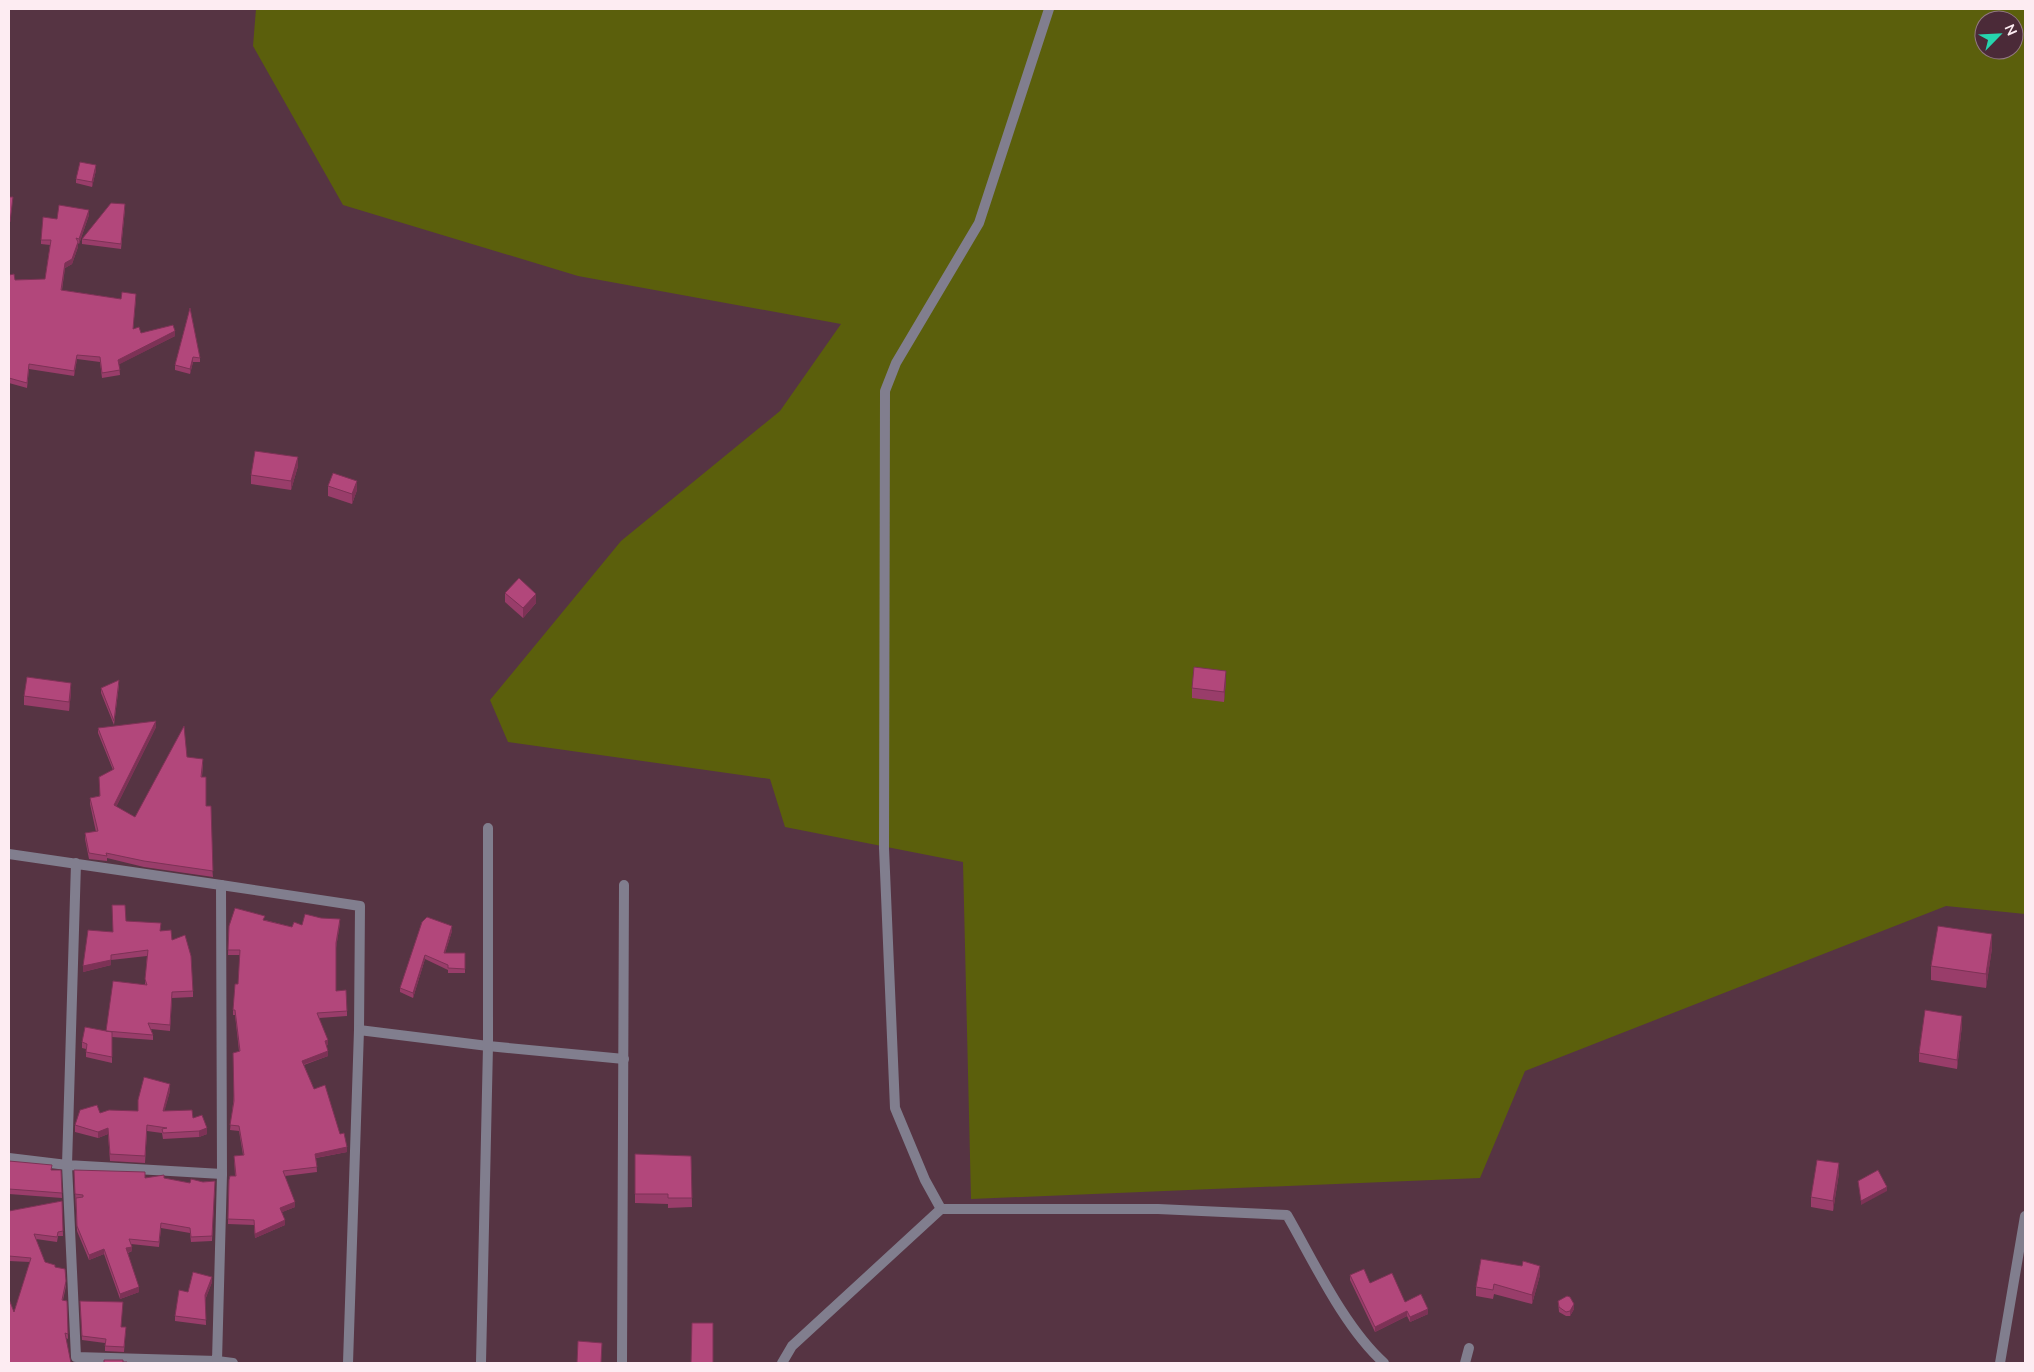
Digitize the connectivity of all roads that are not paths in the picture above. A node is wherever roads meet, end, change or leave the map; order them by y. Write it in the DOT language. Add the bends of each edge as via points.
graph roads {
  1 [pos="1049,9"];
  2 [pos="488,828"];
  3 [pos="9,854"];
  4 [pos="76,863"];
  5 [pos="221,885"];
  6 [pos="624,885"];
  7 [pos="359,1030"];
  8 [pos="488,1046"];
  9 [pos="624,1059"];
  10 [pos="9,1158"];
  11 [pos="68,1165"];
  12 [pos="222,1174"];
  13 [pos="941,1209"];
  14 [pos="2025,1216"];
  15 [pos="1469,1348"];
  16 [pos="76,1360"];
  17 [pos="217,1362"];
  18 [pos="233,1363"];
  19 [pos="348,1363"];
  20 [pos="481,1363"];
  21 [pos="622,1363"];
  22 [pos="782,1363"];
  23 [pos="1384,1363"];
  24 [pos="1465,1363"];
  25 [pos="2000,1363"];
  1 -- 13 [label="street" via="979,223 896,363 885,391 884,848 895,1108"];
  2 -- 8 [label="street"];
  3 -- 4 [label="street"];
  4 -- 5 [label="street"];
  4 -- 11 [label="street"];
  5 -- 7 [label="street" via="360,906"];
  5 -- 12 [label="street"];
  6 -- 9 [label="street"];
  7 -- 8 [label="street"];
  7 -- 19 [label="street"];
  8 -- 9 [label="street"];
  8 -- 20 [label="street"];
  9 -- 21 [label="street"];
  10 -- 11 [label="street"];
  11 -- 12 [label="street"];
  11 -- 16 [label="street"];
  12 -- 17 [label="street"];
  13 -- 22 [label="street" via="792,1346"];
  13 -- 23 [label="street" via="1158,1209 1287,1215 1340,1307 1372,1352"];
  14 -- 25 [label="street"];
  15 -- 24 [label="street"];
  16 -- 17 [label="street"];
  17 -- 18 [label="street"];
}
